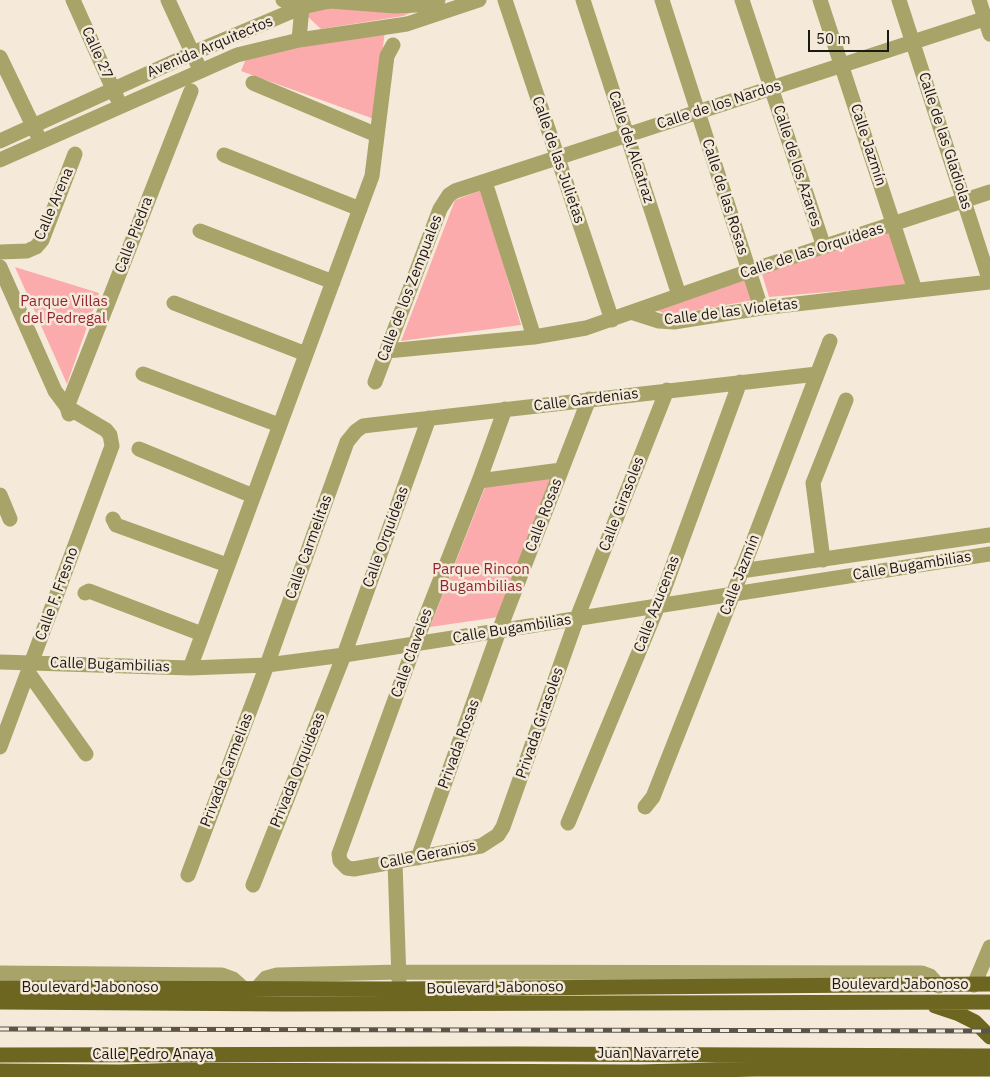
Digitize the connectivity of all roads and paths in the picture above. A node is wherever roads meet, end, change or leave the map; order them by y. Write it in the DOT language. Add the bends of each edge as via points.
graph roads {
  1 [pos="73,0"];
  2 [pos="168,0"];
  3 [pos="283,0"];
  4 [pos="479,0"];
  5 [pos="505,0"];
  6 [pos="583,0"];
  7 [pos="662,0"];
  8 [pos="742,0"];
  9 [pos="820,0"];
  10 [pos="899,0"];
  11 [pos="979,0"];
  12 [pos="304,4"];
  13 [pos="433,6"];
  14 [pos="988,18"];
  15 [pos="990,34"];
  16 [pos="299,40"];
  17 [pos="913,42"];
  18 [pos="393,45"];
  19 [pos="193,53"];
  20 [pos="0,57"];
  21 [pos="841,65"];
  22 [pos="200,71"];
  23 [pos="253,82"];
  24 [pos="772,88"];
  25 [pos="113,89"];
  26 [pos="191,91"];
  27 [pos="120,106"];
  28 [pos="698,112"];
  29 [pos="33,126"];
  30 [pos="377,135"];
  31 [pos="628,136"];
  32 [pos="0,141"];
  33 [pos="41,142"];
  34 [pos="75,154"];
  35 [pos="224,155"];
  36 [pos="556,159"];
  37 [pos="0,160"];
  38 [pos="485,182"];
  39 [pos="990,192"];
  40 [pos="449,195"];
  41 [pos="964,201"];
  42 [pos="360,209"];
  43 [pos="894,224"];
  44 [pos="200,231"];
  45 [pos="824,247"];
  46 [pos="0,252"];
  47 [pos="0,267"];
  48 [pos="749,271"];
  49 [pos="333,282"];
  50 [pos="990,282"];
  51 [pos="915,290"];
  52 [pos="679,295"];
  53 [pos="174,303"];
  54 [pos="761,308"];
  55 [pos="634,313"];
  56 [pos="612,320"];
  57 [pos="534,337"];
  58 [pos="830,341"];
  59 [pos="387,351"];
  60 [pos="306,354"];
  61 [pos="143,374"];
  62 [pos="817,374"];
  63 [pos="374,382"];
  64 [pos="740,382"];
  65 [pos="667,390"];
  66 [pos="589,400"];
  67 [pos="846,400"];
  68 [pos="67,407"];
  69 [pos="505,409"];
  70 [pos="429,418"];
  71 [pos="279,425"];
  72 [pos="356,431"];
  73 [pos="139,449"];
  74 [pos="561,470"];
  75 [pos="479,481"];
  76 [pos="0,495"];
  77 [pos="253,496"];
  78 [pos="10,519"];
  79 [pos="113,519"];
  80 [pos="990,535"];
  81 [pos="920,546"];
  82 [pos="990,554"];
  83 [pos="823,560"];
  84 [pos="227,565"];
  85 [pos="920,565"];
  86 [pos="741,571"];
  87 [pos="85,593"];
  88 [pos="733,594"];
  89 [pos="658,606"];
  90 [pos="577,618"];
  91 [pos="500,631"];
  92 [pos="200,639"];
  93 [pos="415,644"];
  94 [pos="344,655"];
  95 [pos="0,662"];
  96 [pos="267,665"];
  97 [pos="30,667"];
  98 [pos="190,668"];
  99 [pos="0,747"];
  100 [pos="86,754"];
  101 [pos="645,807"];
  102 [pos="568,823"];
  103 [pos="503,827"];
  104 [pos="418,858"];
  105 [pos="394,862"];
  106 [pos="346,868"];
  107 [pos="188,875"];
  108 [pos="253,885"];
  109 [pos="990,947"];
  110 [pos="399,972"];
  111 [pos="446,972"];
  112 [pos="0,973"];
  113 [pos="54,980"];
  114 [pos="606,980"];
  115 [pos="299,981"];
  116 [pos="990,984"];
  117 [pos="974,985"];
  118 [pos="0,988"];
  119 [pos="446,988"];
  120 [pos="398,996"];
  121 [pos="0,1002"];
  122 [pos="924,1002"];
  123 [pos="990,1002"];
  124 [pos="990,1037"];
  125 [pos="306,1054"];
  126 [pos="0,1055"];
  127 [pos="186,1055"];
  128 [pos="990,1056"];
  129 [pos="990,1069"];
  130 [pos="0,1071"];
  131 [pos="754,1073"];
  132 [pos="120,1074"];
  133 [pos="186,1074"];
  134 [pos="304,1074"];
  135 [pos="519,1074"];
  136 [pos="638,1074"];
  1 -- 25 [label="street, Calle 27"];
  2 -- 19 [label="street"];
  3 -- 12 [label="street"];
  4 -- 13 [label="street"];
  5 -- 36 [label="street, Calle de las Julietas"];
  6 -- 31 [label="street, Calle del Alcatraz"];
  7 -- 28 [label="street, Calle de las Rosas"];
  8 -- 24 [label="street, Calle de los Azares"];
  9 -- 21 [label="street, Calle Jazmín"];
  10 -- 17 [label="street, Calle de las Gladiolas"];
  11 -- 14 [label="street"];
  12 -- 13 [label="street, Avenida Arquitectos" via="330,1"];
  12 -- 16 [label="street"];
  12 -- 19 [label="street, Avenida Arquitectos"];
  13 -- 16 [label="street, Avenida Arquitectos" via="407,24"];
  14 -- 15 [label="street"];
  14 -- 17 [label="street, Calle de los Nardos"];
  16 -- 22 [label="street, Avenida Arquitectos" via="237,55"];
  17 -- 21 [label="street, Calle de los Nardos"];
  17 -- 41 [label="street, Calle de las Gladiolas"];
  18 -- 30 [label="street" via="388,56"];
  19 -- 22 [label="street"];
  19 -- 25 [label="street, Avenida Arquitectos"];
  20 -- 29 [label="street"];
  21 -- 24 [label="street, Calle de los Nardos"];
  21 -- 43 [label="street, Calle Jazmín"];
  22 -- 27 [label="street, Avenida Arquitectos"];
  23 -- 30 [label="street"];
  24 -- 28 [label="street, Calle de los Nardos"];
  24 -- 45 [label="street, Calle de los Azares"];
  25 -- 27 [label="street, Calle 27"];
  25 -- 29 [label="street, Avenida Arquitectos"];
  26 -- 68 [label="street, Calle Piedra"];
  27 -- 33 [label="street, Avenida Arquitectos"];
  28 -- 31 [label="street, Calle de los Nardos"];
  28 -- 48 [label="street, Calle de las Rosas"];
  29 -- 32 [label="street, Avenida Arquitectos"];
  29 -- 33 [label="street"];
  30 -- 42 [label="street" via="372,176"];
  31 -- 36 [label="street, Calle de los Nardos"];
  31 -- 52 [label="street, Calle del Alcatraz"];
  33 -- 37 [label="street, Avenida Arquitectos"];
  34 -- 46 [label="street, Calle Arena" via="42,240 27,250"];
  35 -- 42 [label="street"];
  36 -- 38 [label="street, Calle de los Nardos"];
  36 -- 56 [label="street, Calle de las Julietas"];
  38 -- 40 [label="street, Calle de los Nardos"];
  38 -- 57 [label="street"];
  39 -- 41 [label="street, Calle de las Orquídeas"];
  40 -- 59 [label="street, Calle de los Zempuales" via="440,209"];
  41 -- 43 [label="street, Calle de las Orquídeas"];
  41 -- 50 [label="street, Calle de las Gladiolas"];
  42 -- 49 [label="street"];
  43 -- 45 [label="street, Calle de las Orquídeas"];
  43 -- 51 [label="street, Calle Jazmín"];
  44 -- 49 [label="street"];
  45 -- 48 [label="street, Calle de las Orquídeas"];
  47 -- 68 [label="street" via="55,390"];
  48 -- 52 [label="street, Calle de las Orquídeas"];
  48 -- 54 [label="street, Calle de las Rosas"];
  49 -- 60 [label="street"];
  50 -- 51 [label="street, Calle de las Violetas"];
  51 -- 54 [label="street, Calle de las Violetas"];
  52 -- 55 [label="street, Calle de las Orquídeas"];
  53 -- 60 [label="street"];
  54 -- 55 [label="street, Calle de las Violetas" via="674,322"];
  55 -- 56 [label="street"];
  56 -- 57 [label="street"];
  57 -- 59 [label="street"];
  58 -- 62 [label="street, Calle Jazmín"];
  59 -- 63 [label="street, Calle de los Zempuales"];
  60 -- 71 [label="street"];
  61 -- 71 [label="street"];
  62 -- 64 [label="street, Calle Gardenias"];
  62 -- 86 [label="street, Calle Jazmín"];
  64 -- 65 [label="street, Calle Gardenias"];
  64 -- 89 [label="street, Calle Azucenas"];
  65 -- 66 [label="street, Calle Gardenias"];
  65 -- 90 [label="street, Calle Girasoles"];
  66 -- 69 [label="street, Calle Gardenias"];
  66 -- 74 [label="street, Calle Rosas"];
  67 -- 83 [label="street" via="812,484"];
  68 -- 97 [label="street, Calle F. Fresno" via="106,430 112,440 111,449"];
  69 -- 70 [label="street, Calle Gardenias"];
  69 -- 75 [label="street, Calle Claveles"];
  70 -- 72 [label="street, Calle Gardenias" via="363,426"];
  70 -- 94 [label="street, Calle Orquídeas"];
  71 -- 77 [label="street"];
  72 -- 96 [label="street, Calle Carmelitas" via="347,442"];
  73 -- 77 [label="street"];
  74 -- 75 [label="street"];
  74 -- 91 [label="street, Calle Rosas"];
  75 -- 93 [label="street, Calle Claveles"];
  76 -- 78 [label="street"];
  77 -- 84 [label="street"];
  79 -- 84 [label="street" via="116,525"];
  80 -- 81 [label="street, Calle Bugambilias"];
  81 -- 83 [label="street, Calle Bugambilias"];
  81 -- 85 [label="street"];
  82 -- 85 [label="street, Calle Bugambilias"];
  83 -- 86 [label="street, Calle Bugambilias"];
  84 -- 92 [label="street"];
  85 -- 88 [label="street, Calle Bugambilias"];
  86 -- 88 [label="street, Calle Jazmín"];
  87 -- 92 [label="street" via="89,591"];
  88 -- 89 [label="street, Calle Bugambilias"];
  88 -- 101 [label="street, Calle Jazmín" via="653,797"];
  89 -- 90 [label="street, Calle Bugambilias"];
  89 -- 102 [label="street, Calle Azucenas"];
  90 -- 91 [label="street, Calle Bugambilias"];
  90 -- 103 [label="street, Privada Girasoles"];
  91 -- 93 [label="street, Calle Bugambilias"];
  91 -- 104 [label="street, Privada Rosas"];
  92 -- 98 [label="street"];
  93 -- 94 [label="street, Calle Bugambilias"];
  93 -- 106 [label="street, Calle Claveles" via="339,854"];
  94 -- 96 [label="street, Calle Bugambilias"];
  94 -- 108 [label="street, Privada Orquídeas"];
  95 -- 97 [label="street, Calle Bugambilias"];
  96 -- 98 [label="street, Calle Bugambilias"];
  96 -- 107 [label="street, Privada Carmelias"];
  97 -- 98 [label="street, Calle Bugambilias"];
  97 -- 99 [label="street, Calle F. Fresno"];
  97 -- 100 [label="street"];
  103 -- 104 [label="street, Calle Geranios" via="498,835 481,846"];
  104 -- 105 [label="street, Calle Geranios"];
  105 -- 106 [label="street, Calle Geranios"];
  105 -- 110 [label="street"];
  109 -- 117 [label="street"];
  110 -- 111 [label="street"];
  110 -- 115 [label="street"];
  110 -- 120 [label="street"];
  111 -- 114 [label="street"];
  111 -- 119 [label="street"];
  112 -- 113 [label="street"];
  113 -- 115 [label="main road, Boulevard Jabonoso"];
  113 -- 118 [label="main road, Boulevard Jabonoso"];
  114 -- 117 [label="main road, Boulevard Jabonoso"];
  114 -- 119 [label="main road, Boulevard Jabonoso"];
  115 -- 120 [label="main road, Boulevard Jabonoso"];
  116 -- 117 [label="main road, Boulevard Jabonoso"];
  119 -- 120 [label="main road, Boulevard Jabonoso"];
  120 -- 121 [label="main road, Boulevard Jabonoso"];
  120 -- 122 [label="main road, Boulevard Jabonoso"];
  122 -- 123 [label="main road, Boulevard Jabonoso"];
  122 -- 124 [label="main road" via="975,1022"];
  125 -- 127 [label="main road, Calle Pedro Anaya"];
  125 -- 128 [label="main road, Juan Navarrete"];
  125 -- 134 [label="street"];
  126 -- 127 [label="main road, Calle Pedro Anaya"];
  127 -- 133 [label="street"];
  129 -- 131 [label="main road, Juan Navarrete"];
  130 -- 132 [label="main road, Calle Pedro Anaya"];
  131 -- 136 [label="main road, Juan Navarrete"];
  132 -- 133 [label="main road, Calle Pedro Anaya"];
  133 -- 134 [label="main road, Calle Pedro Anaya"];
  134 -- 135 [label="main road, Juan Navarrete"];
  135 -- 136 [label="main road, Juan Navarrete"];
}
